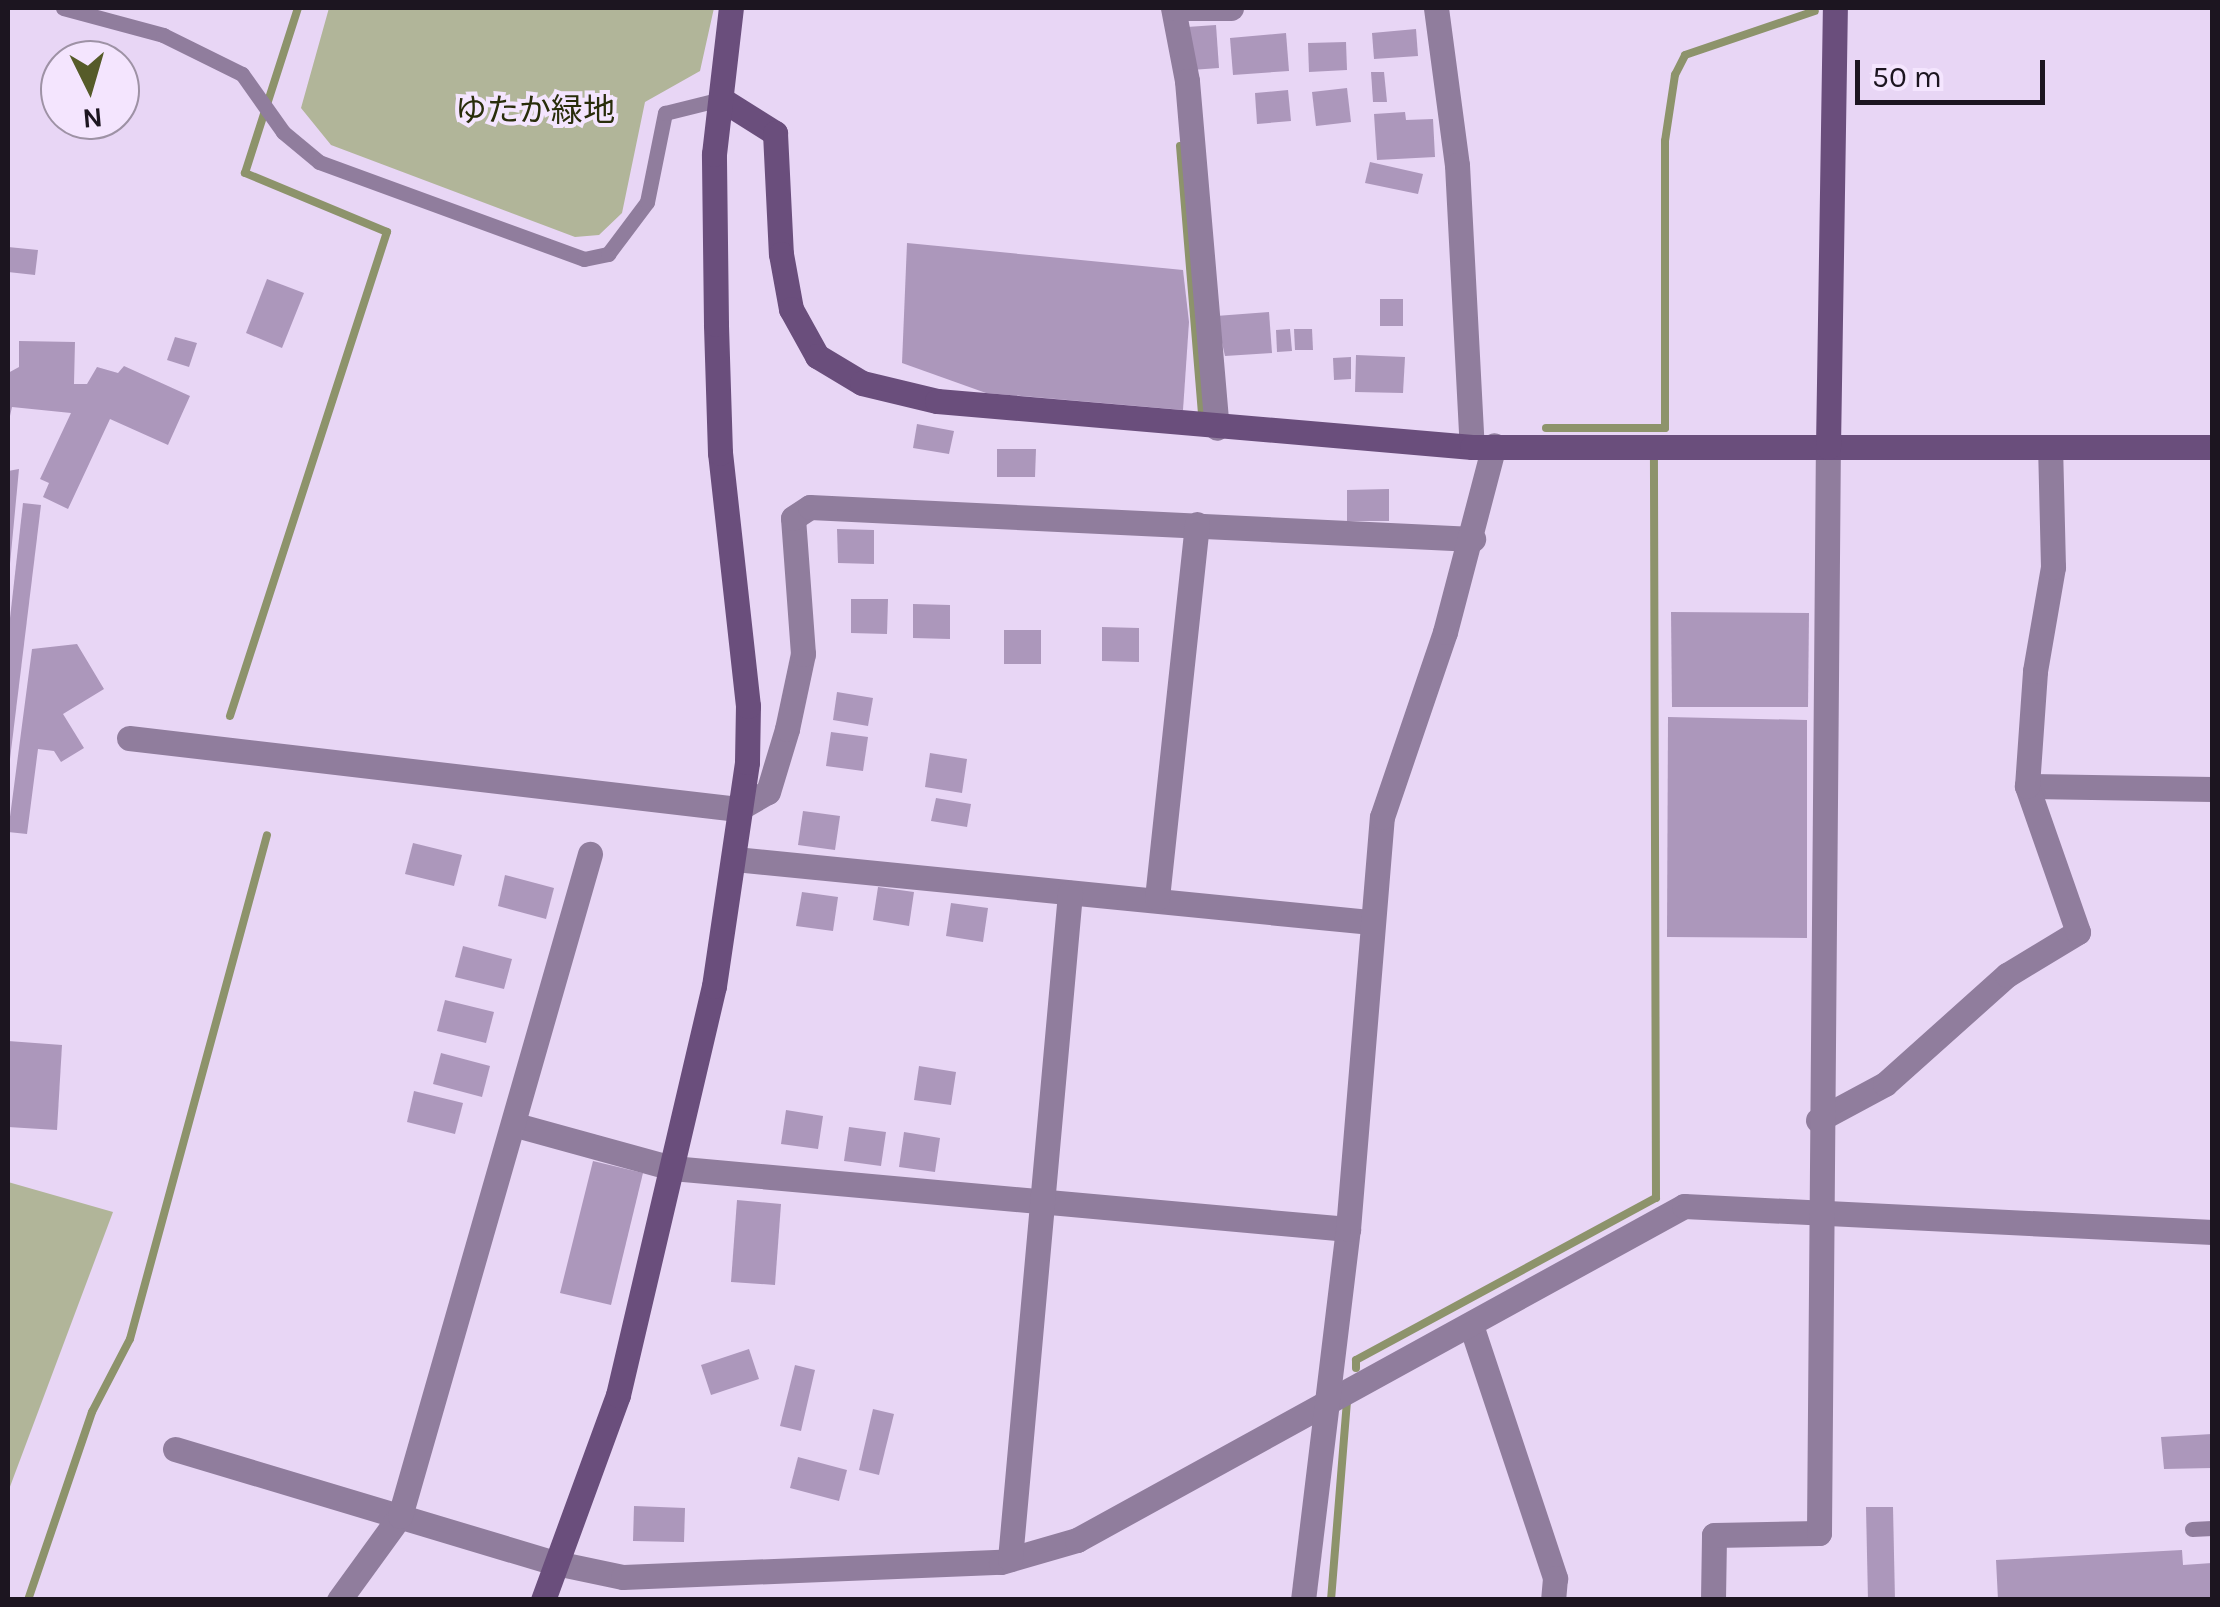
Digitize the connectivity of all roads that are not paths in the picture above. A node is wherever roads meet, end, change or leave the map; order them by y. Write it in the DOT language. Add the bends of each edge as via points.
graph roads {
  1 [pos="63,8"];
  2 [pos="731,8"];
  3 [pos="1174,8"];
  4 [pos="1231,8"];
  5 [pos="1436,8"];
  6 [pos="1835,8"];
  7 [pos="720,99"];
  8 [pos="1216,419"];
  9 [pos="1483,446"];
  10 [pos="1828,447"];
  11 [pos="2050,447"];
  12 [pos="2212,447"];
  13 [pos="1197,524"];
  14 [pos="1473,539"];
  15 [pos="129,738"];
  16 [pos="2027,786"];
  17 [pos="2212,789"];
  18 [pos="738,808"];
  19 [pos="590,854"];
  20 [pos="735,859"];
  21 [pos="1070,892"];
  22 [pos="1157,898"];
  23 [pos="1369,922"];
  24 [pos="1818,1120"];
  25 [pos="516,1125"];
  26 [pos="672,1168"];
  27 [pos="1040,1206"];
  28 [pos="1817,1213"];
  29 [pos="1348,1228"];
  30 [pos="2212,1232"];
  31 [pos="1471,1324"];
  32 [pos="1324,1399"];
  33 [pos="175,1449"];
  34 [pos="400,1516"];
  35 [pos="2212,1528"];
  36 [pos="2192,1529"];
  37 [pos="1010,1559"];
  38 [pos="556,1563"];
  39 [pos="339,1600"];
  40 [pos="543,1600"];
  41 [pos="1303,1600"];
  42 [pos="1552,1600"];
  43 [pos="1713,1600"];
  1 -- 7 [label="lane" via="164,35 242,74 275,121 319,162 584,258 608,254 647,202 665,113"];
  2 -- 7 [label="street"];
  3 -- 4 [label="street"];
  3 -- 8 [label="street" via="1187,81"];
  5 -- 9 [label="street"];
  6 -- 10 [label="street"];
  7 -- 8 [label="street" via="775,133 787,291 817,356 862,384 938,401"];
  7 -- 18 [label="street" via="714,154 720,453 748,706"];
  8 -- 9 [label="street"];
  9 -- 10 [label="street"];
  9 -- 14 [label="street"];
  10 -- 11 [label="street"];
  10 -- 24 [label="street"];
  11 -- 12 [label="street"];
  11 -- 16 [label="street" via="2053,567 2035,672"];
  13 -- 14 [label="street"];
  13 -- 18 [label="street" via="880,508 810,507 792,518 803,654 768,792"];
  13 -- 22 [label="street"];
  14 -- 23 [label="street" via="1382,817"];
  15 -- 18 [label="street"];
  16 -- 17 [label="street"];
  16 -- 24 [label="street" via="2078,932 2007,975 1885,1084"];
  18 -- 20 [label="street"];
  19 -- 25 [label="street"];
  20 -- 21 [label="street"];
  20 -- 26 [label="street"];
  21 -- 22 [label="street"];
  21 -- 27 [label="street"];
  22 -- 23 [label="street"];
  23 -- 29 [label="street"];
  24 -- 28 [label="street"];
  25 -- 26 [label="street"];
  25 -- 34 [label="street"];
  26 -- 27 [label="street"];
  26 -- 38 [label="street" via="618,1396"];
  27 -- 29 [label="street"];
  27 -- 37 [label="street"];
  28 -- 30 [label="street"];
  28 -- 31 [label="street" via="1684,1206"];
  28 -- 43 [label="street" via="1819,1533 1714,1534"];
  29 -- 32 [label="street"];
  31 -- 32 [label="street"];
  31 -- 42 [label="street" via="1554,1578"];
  32 -- 37 [label="street" via="1077,1540"];
  32 -- 41 [label="street"];
  33 -- 34 [label="street"];
  34 -- 38 [label="street"];
  34 -- 39 [label="street"];
  35 -- 36 [label="lane"];
  37 -- 38 [label="street" via="709,1578 623,1576"];
  38 -- 40 [label="street"];
}
